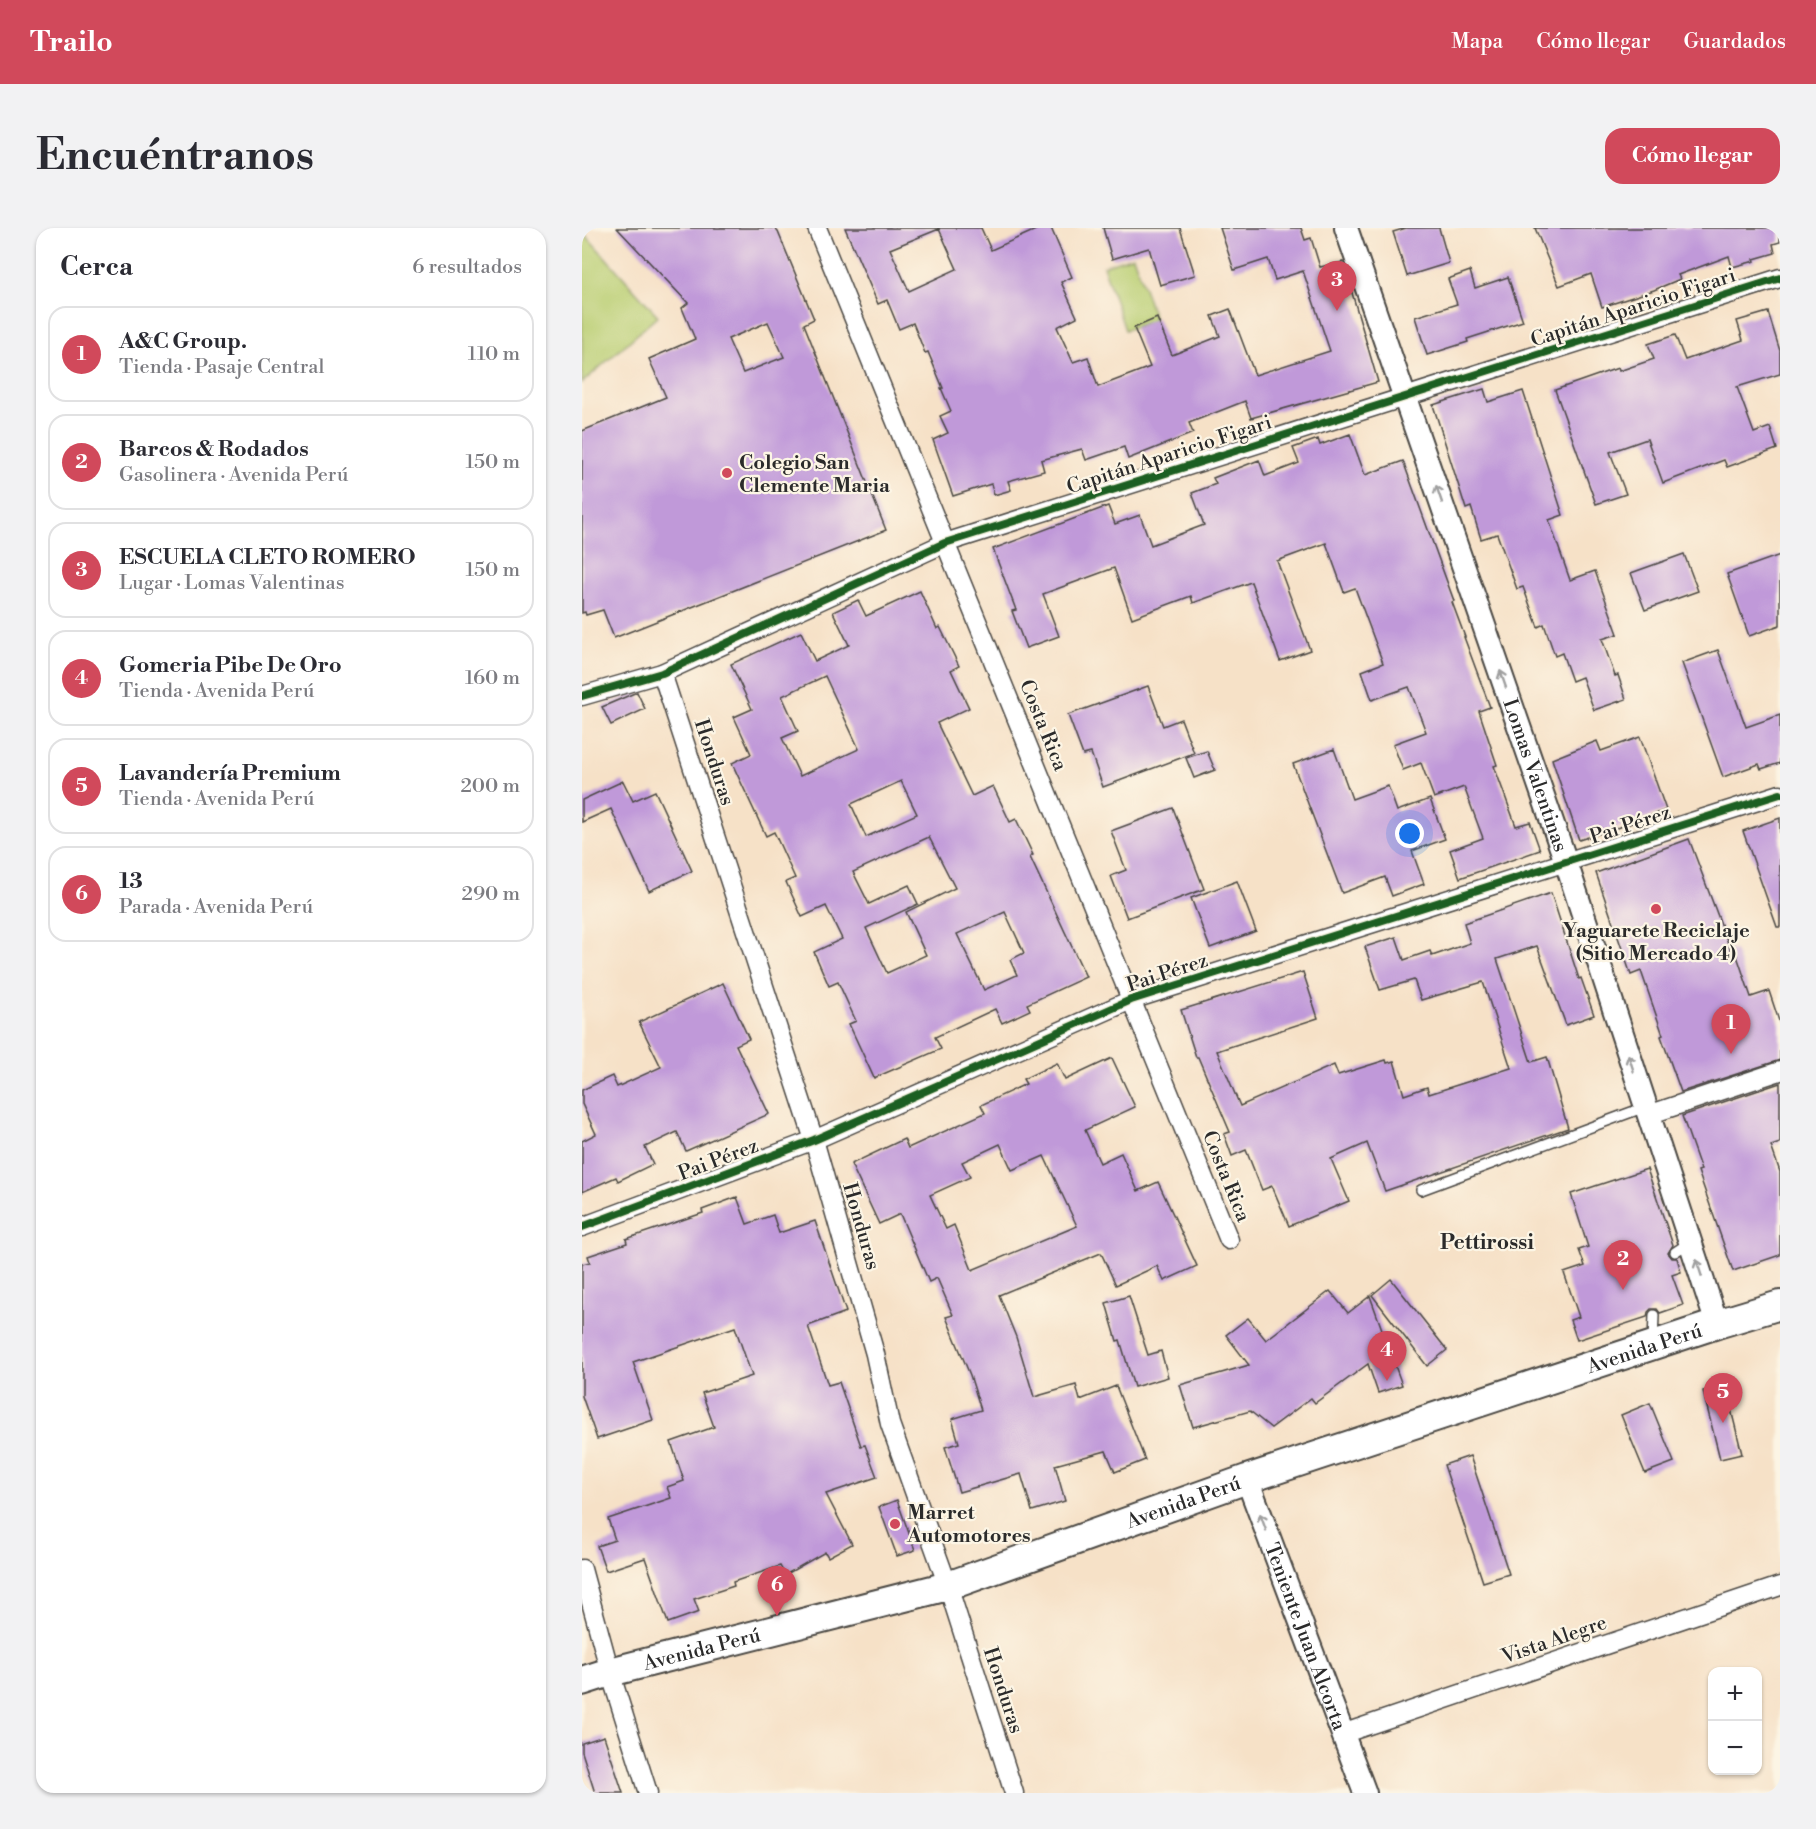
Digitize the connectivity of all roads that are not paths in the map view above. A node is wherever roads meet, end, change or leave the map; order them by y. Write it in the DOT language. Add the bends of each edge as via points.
graph roads {
  1 [pos="817,228"];
  2 [pos="1346,228"];
  3 [pos="1780,278"];
  4 [pos="1405,397"];
  5 [pos="945,543"];
  6 [pos="662,673"];
  7 [pos="582,696"];
  8 [pos="1780,794"];
  9 [pos="1566,862"];
  10 [pos="1131,1000"];
  11 [pos="1780,1071"];
  12 [pos="1647,1111"];
  13 [pos="814,1140"];
  14 [pos="1421,1190"];
  15 [pos="582,1227"];
  16 [pos="1228,1240"];
  17 [pos="1780,1305"];
  18 [pos="1654,1315"];
  19 [pos="1717,1324"];
  20 [pos="1653,1345"];
  21 [pos="1247,1479"];
  22 [pos="582,1569"];
  23 [pos="948,1586"];
  24 [pos="1780,1586"];
  25 [pos="610,1671"];
  26 [pos="582,1681"];
  27 [pos="1342,1734"];
  28 [pos="648,1793"];
  29 [pos="1014,1793"];
  30 [pos="1365,1793"];
  1 -- 5 [label="street, Costa Rica"];
  2 -- 4 [label="street, Lomas Valentinas"];
  3 -- 4 [label="street, Capitán Aparicio Figari"];
  4 -- 5 [label="street, Capitán Aparicio Figari"];
  9 -- 4 [label="street, Lomas Valentinas, one-way"];
  5 -- 6 [label="street, Capitán Aparicio Figari"];
  5 -- 10 [label="street, Costa Rica"];
  6 -- 7 [label="street, Capitán Aparicio Figari"];
  6 -- 13 [label="street, Honduras"];
  8 -- 9 [label="street, Pai Pérez"];
  9 -- 10 [label="street, Pai Pérez"];
  12 -- 9 [label="street, Lomas Valentinas, one-way"];
  10 -- 13 [label="street, Pai Pérez"];
  10 -- 16 [label="street, Costa Rica"];
  11 -- 12 [label="street"];
  12 -- 14 [label="lane"];
  19 -- 12 [label="street, Lomas Valentinas, one-way" via="1682,1247"];
  13 -- 15 [label="street, Pai Pérez"];
  13 -- 23 [label="street, Honduras" via="875,1354 890,1424"];
  17 -- 19 [label="main road, Avenida Perú"];
  18 -- 20 [label="lane"];
  19 -- 20 [label="main road, Avenida Perú"];
  20 -- 21 [label="main road, Avenida Perú"];
  21 -- 23 [label="main road, Avenida Perú"];
  27 -- 21 [label="street, Teniente Juan Alcorta, one-way"];
  22 -- 25 [label="street"];
  23 -- 25 [label="main road, Avenida Perú"];
  23 -- 29 [label="street, Honduras"];
  24 -- 27 [label="street, Vista Alegre"];
  25 -- 26 [label="main road, Avenida Perú"];
  25 -- 28 [label="street"];
  27 -- 30 [label="street, Teniente Juan Alcorta"];
}
